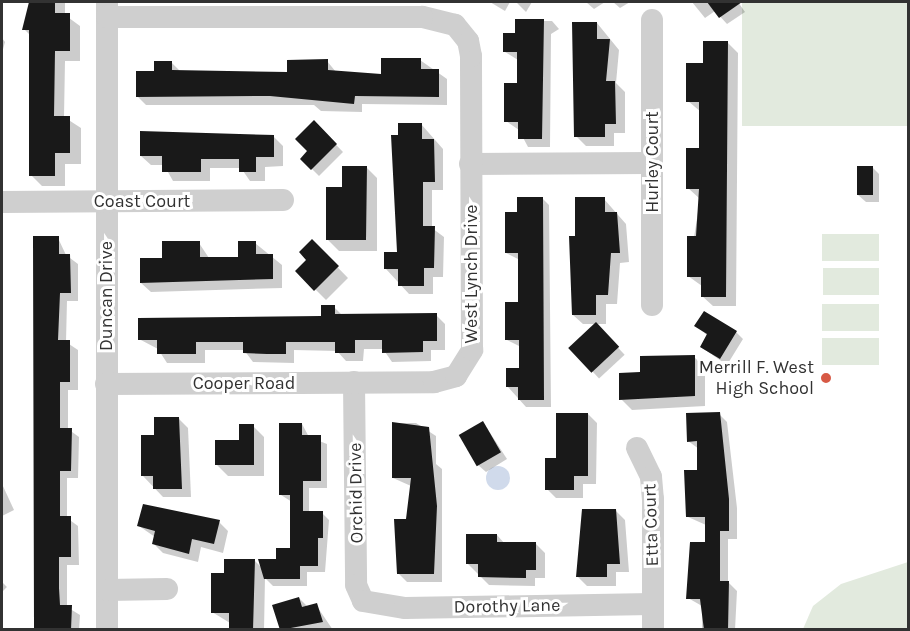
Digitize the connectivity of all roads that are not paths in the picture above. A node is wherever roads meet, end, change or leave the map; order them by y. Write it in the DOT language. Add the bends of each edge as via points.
graph roads {
  1 [pos="107,9"];
  2 [pos="652,20"];
  3 [pos="651,163"];
  4 [pos="470,164"];
  5 [pos="283,200"];
  6 [pos="2,202"];
  7 [pos="106,202"];
  8 [pos="652,305"];
  9 [pos="354,382"];
  10 [pos="381,382"];
  11 [pos="106,384"];
  12 [pos="637,448"];
  13 [pos="167,589"];
  14 [pos="107,590"];
  15 [pos="363,602"];
  16 [pos="652,604"];
  17 [pos="107,630"];
  18 [pos="653,630"];
  1 -- 4 [label="street, West Lynch Drive" via="441,18 468,40"];
  1 -- 7 [label="street, Duncan Drive"];
  2 -- 3 [label="street, Hurley Court"];
  3 -- 4 [label="street"];
  3 -- 8 [label="street, Hurley Court"];
  4 -- 10 [label="street, West Lynch Drive" via="472,350 466,367 434,382"];
  5 -- 7 [label="street, Coast Court"];
  6 -- 7 [label="street, Coast Court"];
  7 -- 11 [label="street, Duncan Drive"];
  9 -- 10 [label="street, Cooper Road"];
  9 -- 11 [label="street, Cooper Road"];
  9 -- 15 [label="street, Orchid Drive" via="356,585"];
  11 -- 14 [label="street, Duncan Drive"];
  12 -- 16 [label="street, Etta Court" via="651,477"];
  13 -- 14 [label="street"];
  14 -- 17 [label="street, Duncan Drive"];
  15 -- 16 [label="street, Dorothy Lane" via="405,608"];
  16 -- 18 [label="street, Etta Court"];
}
